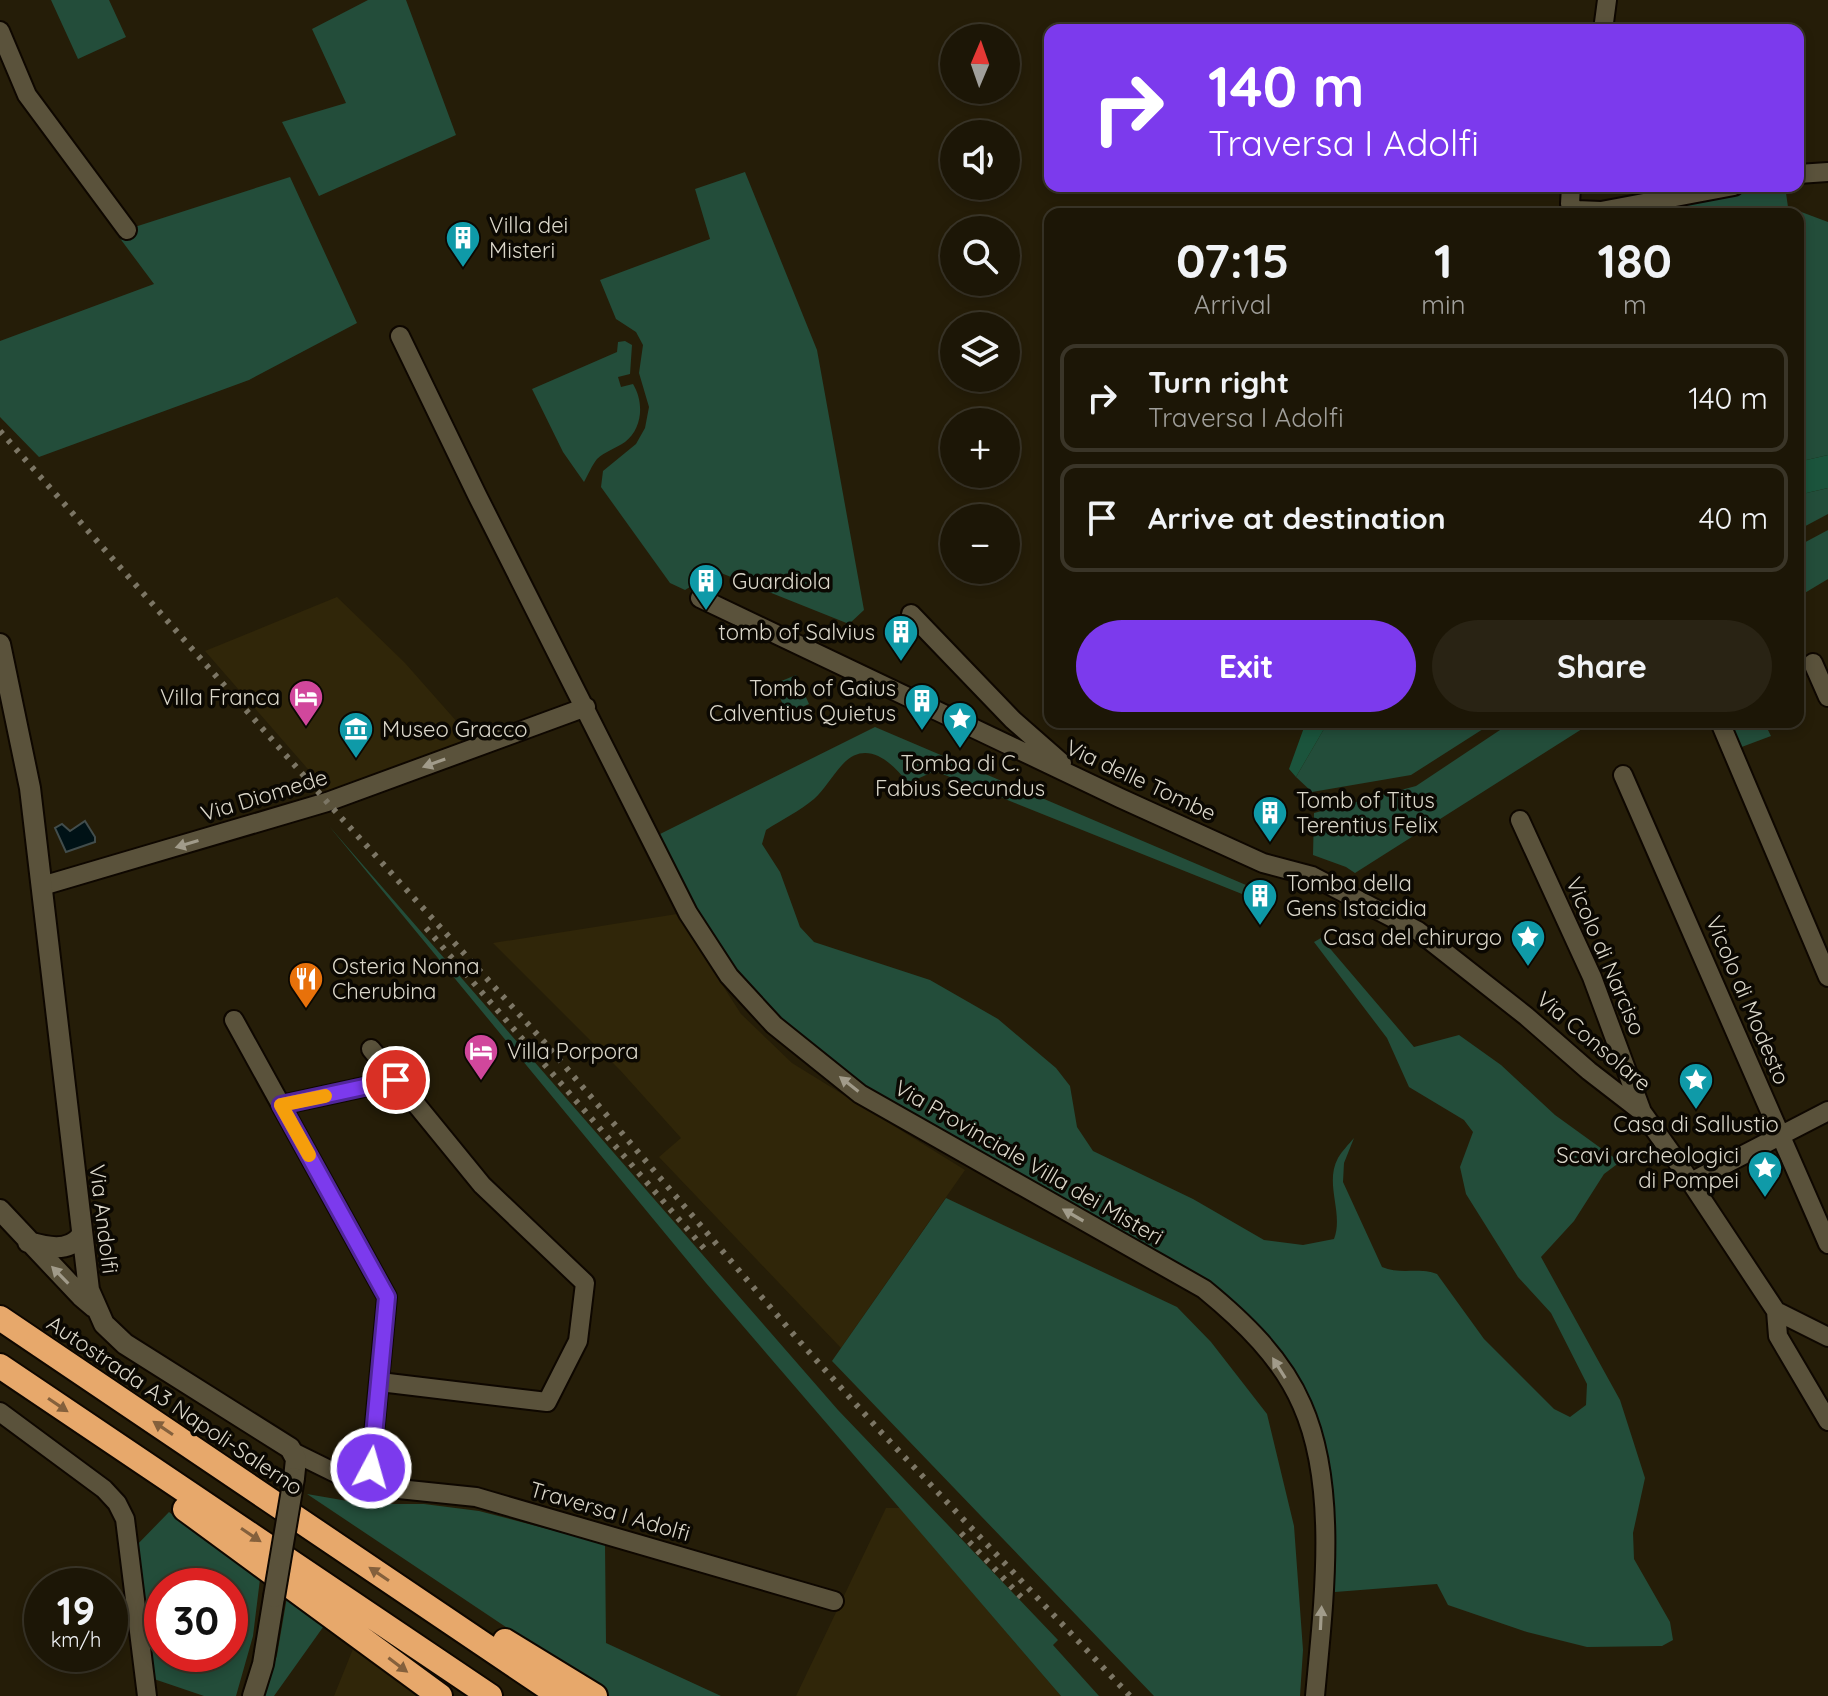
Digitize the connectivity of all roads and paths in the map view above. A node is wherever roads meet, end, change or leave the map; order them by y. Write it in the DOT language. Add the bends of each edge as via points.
graph roads {
  1 [pos="1607,0"];
  2 [pos="1604,24"];
  3 [pos="0,31"];
  4 [pos="1828,172"];
  5 [pos="1804,174"];
  6 [pos="1702,192"];
  7 [pos="1617,208"];
  8 [pos="127,230"];
  9 [pos="400,336"];
  10 [pos="700,598"];
  11 [pos="911,614"];
  12 [pos="0,644"];
  13 [pos="1813,663"];
  14 [pos="1828,697"];
  15 [pos="586,707"];
  16 [pos="1722,728"];
  17 [pos="1623,775"];
  18 [pos="1076,776"];
  19 [pos="1520,820"];
  20 [pos="42,886"];
  21 [pos="1348,894"];
  22 [pos="1828,977"];
  23 [pos="234,1020"];
  24 [pos="371,1049"];
  25 [pos="396,1080"];
  26 [pos="281,1105"];
  27 [pos="1828,1111"];
  28 [pos="1642,1112"];
  29 [pos="1782,1135"];
  30 [pos="1691,1182"];
  31 [pos="0,1210"];
  32 [pos="81,1236"];
  33 [pos="28,1242"];
  34 [pos="1828,1244"];
  35 [pos="94,1307"];
  36 [pos="1776,1311"];
  37 [pos="0,1318"];
  38 [pos="1828,1337"];
  39 [pos="0,1366"];
  40 [pos="380,1382"];
  41 [pos="0,1412"];
  42 [pos="1828,1421"];
  43 [pos="116,1444"];
  44 [pos="295,1453"];
  45 [pos="369,1486"];
  46 [pos="406,1592"];
  47 [pos="834,1601"];
  48 [pos="147,1696"];
  49 [pos="253,1696"];
  50 [pos="440,1696"];
  51 [pos="490,1696"];
  52 [pos="560,1696"];
  53 [pos="595,1696"];
  54 [pos="1315,1696"];
  1 -- 2 [label="street"];
  3 -- 8 [label="street" via="27,95"];
  4 -- 5 [label="street"];
  6 -- 7 [label="street"];
  9 -- 15 [label="street, Via Provinciale Villa dei Misteri"];
  10 -- 18 [label="street, Via delle Tombe"];
  11 -- 18 [label="street" via="1013,720"];
  12 -- 20 [label="street, Via Andolfi" via="30,788"];
  13 -- 14 [label="street"];
  15 -- 20 [label="street, Via Diomede, one-way" via="327,802"];
  54 -- 15 [label="street, Via Provinciale Villa dei Misteri, one-way" via="1325,1507 1321,1475 1302,1404 1269,1352 1204,1289 860,1094 774,1025 729,976 688,913"];
  16 -- 22 [label="street"];
  17 -- 29 [label="street, Vicolo di Modesto"];
  18 -- 21 [label="street, Via delle Tombe" via="1263,863 1312,876"];
  19 -- 28 [label="street, Vicolo di Narciso" via="1592,977"];
  20 -- 32 [label="street, Via Andolfi"];
  21 -- 28 [label="street, Via Consolare" via="1418,931"];
  23 -- 26 [label="street"];
  24 -- 25 [label="street"];
  25 -- 26 [label="street"];
  25 -- 40 [label="street" via="482,1185 585,1283 578,1341 547,1402"];
  26 -- 40 [label="street" via="387,1297"];
  27 -- 29 [label="street"];
  28 -- 30 [label="street, Via Consolare"];
  29 -- 30 [label="street"];
  29 -- 34 [label="street, Vicolo di Modesto"];
  30 -- 36 [label="street, Via Consolare"];
  31 -- 33 [label="street"];
  32 -- 33 [label="street" via="66,1247"];
  32 -- 35 [label="street, Via Andolfi"];
  35 -- 33 [label="street, one-way"];
  35 -- 44 [label="street, Via Andolfi" via="125,1344"];
  36 -- 38 [label="street"];
  36 -- 42 [label="street" via="1778,1336"];
  46 -- 37 [label="highway, Autostrada A3 Napoli-Salerno, one-way"];
  39 -- 43 [label="highway, one-way"];
  40 -- 45 [label="street"];
  41 -- 48 [label="street" via="117,1503 125,1519"];
  43 -- 50 [label="highway, one-way" via="180,1505"];
  43 -- 51 [label="highway, one-way"];
  44 -- 45 [label="street, Traversa I Adolfi"];
  44 -- 49 [label="street, bridge" via="266,1649"];
  45 -- 47 [label="street, Traversa I Adolfi" via="476,1497"];
  46 -- 52 [label="highway, Autostrada A3 Napoli-Salerno"];
  46 -- 53 [label="highway" via="502,1640"];
}
